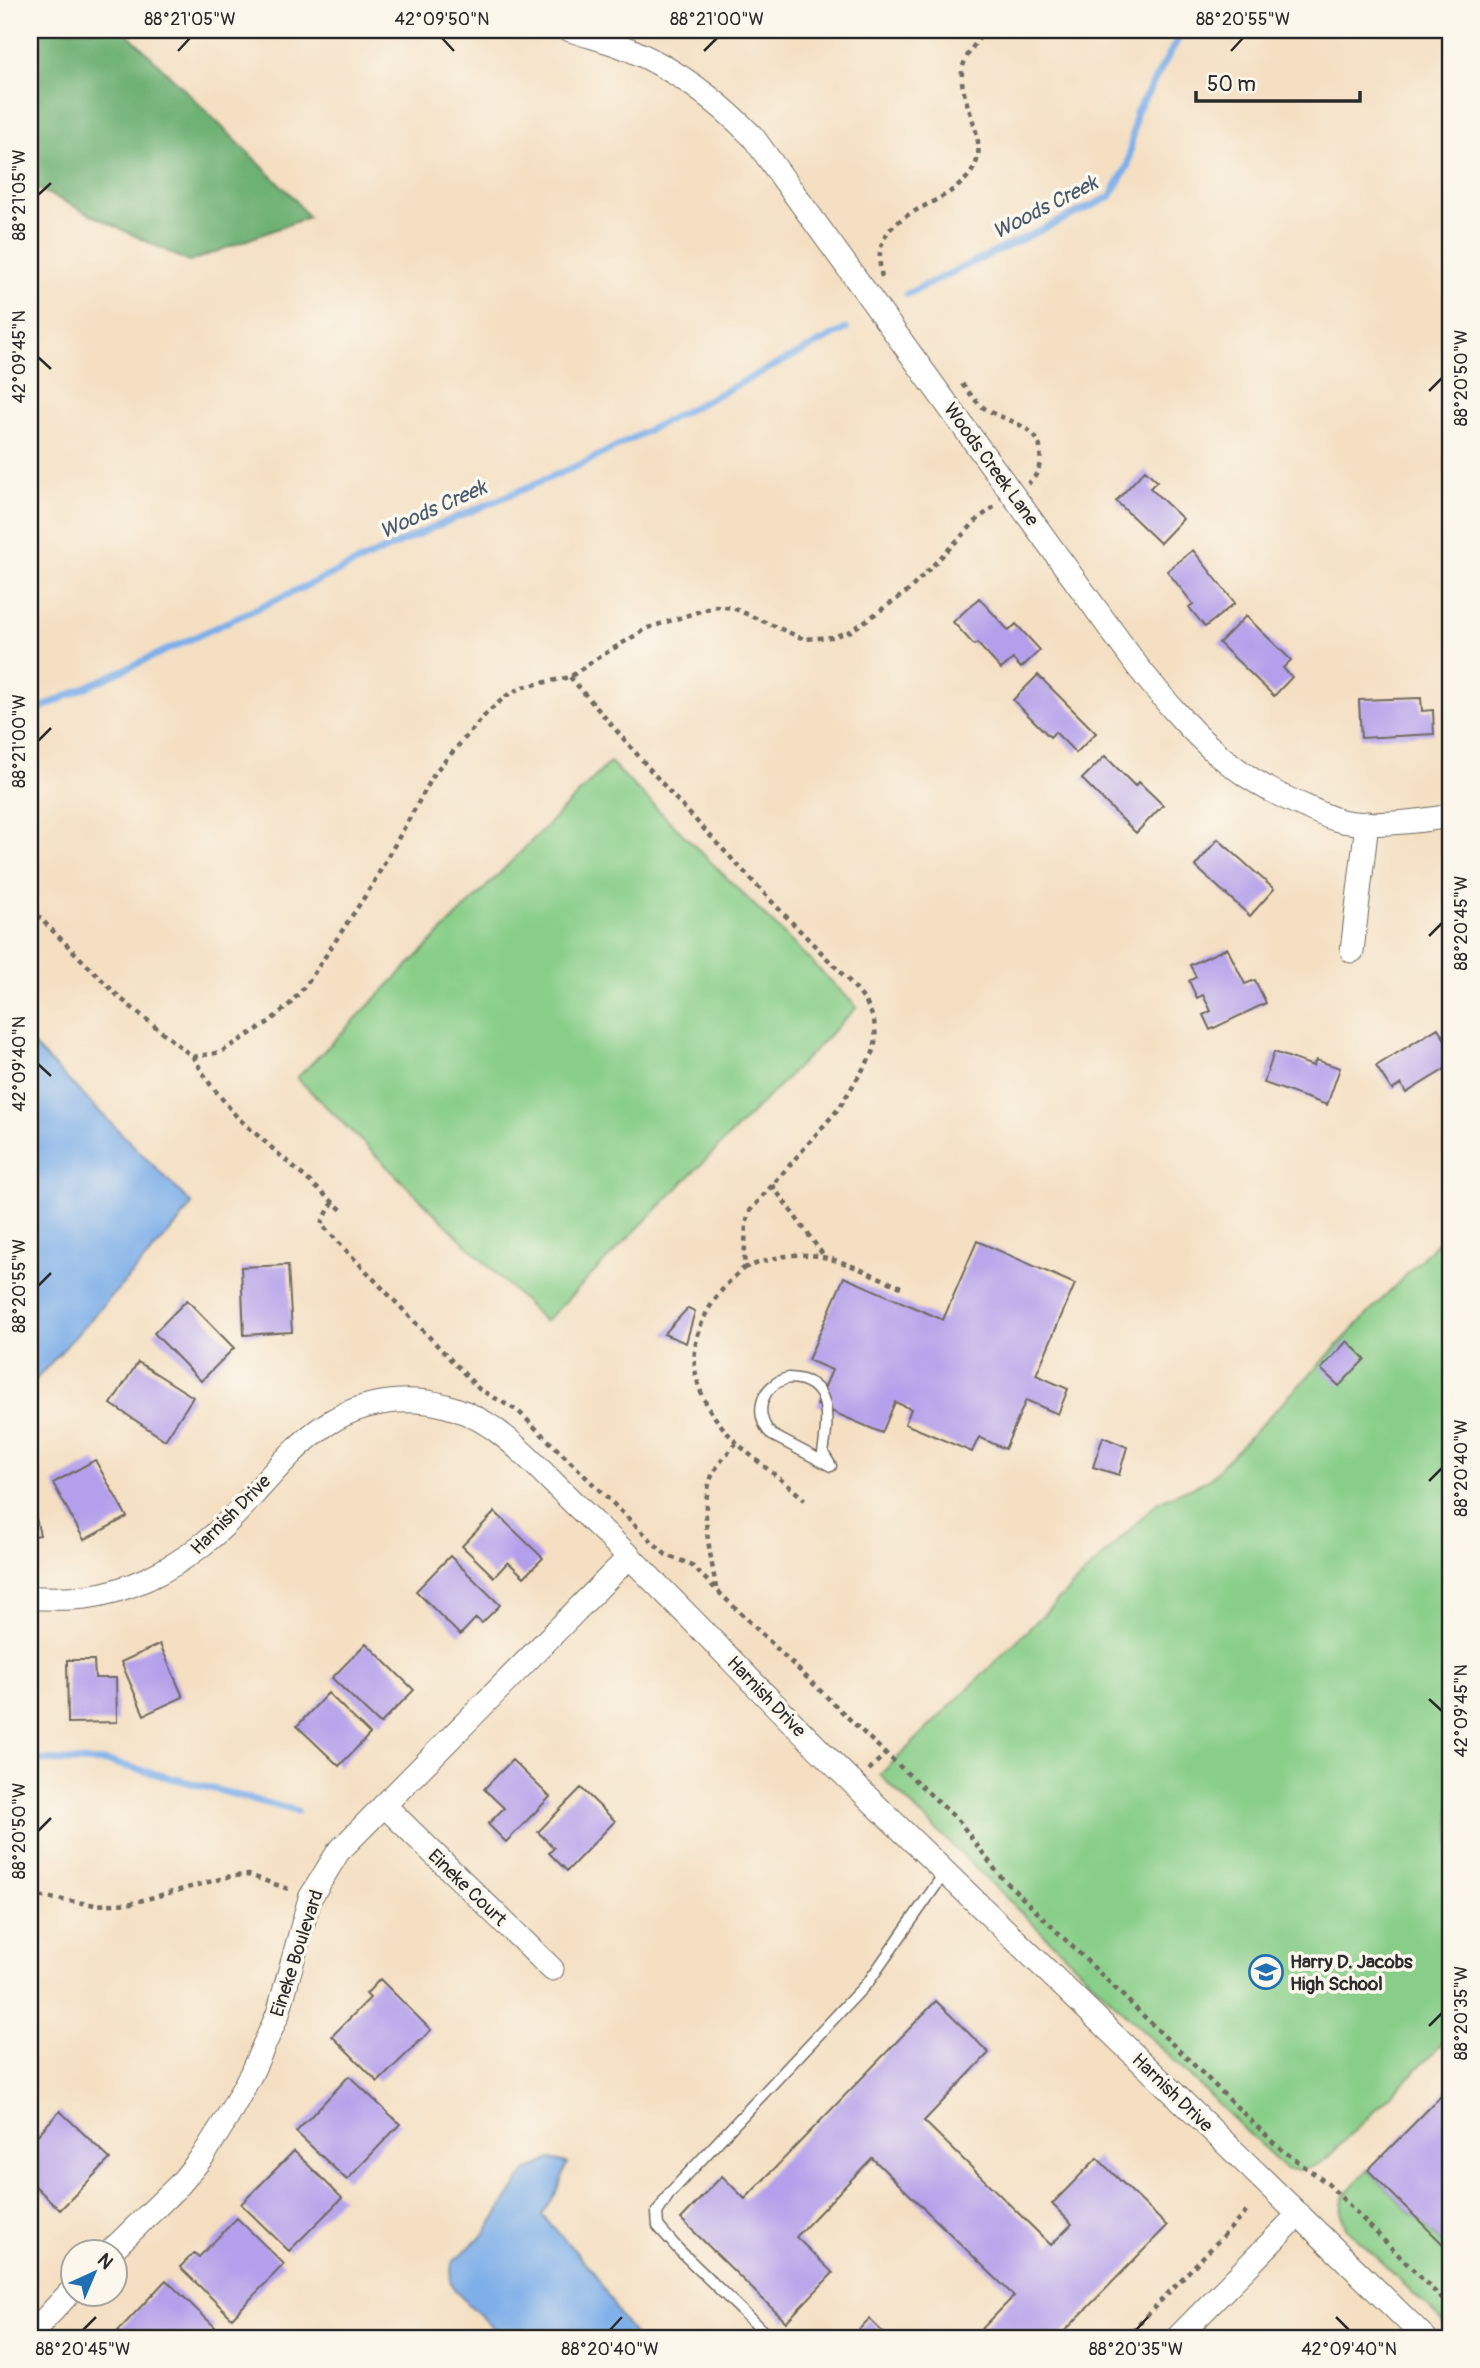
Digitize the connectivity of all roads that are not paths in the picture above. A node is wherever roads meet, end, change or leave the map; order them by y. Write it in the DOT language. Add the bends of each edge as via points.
graph roads {
  1 [pos="570,30"];
  2 [pos="1450,816"];
  3 [pos="1367,823"];
  4 [pos="1352,951"];
  5 [pos="831,1466"];
  6 [pos="631,1556"];
  7 [pos="30,1598"];
  8 [pos="384,1805"];
  9 [pos="946,1871"];
  10 [pos="552,1969"];
  11 [pos="1299,2214"];
  12 [pos="124,2238"];
  13 [pos="60,2303"];
  14 [pos="30,2335"];
  15 [pos="770,2338"];
  16 [pos="1177,2338"];
  17 [pos="1425,2338"];
  1 -- 3 [label="street, Woods Creek Lane" via="664,67 709,97 753,137 1138,667 1216,755 1285,799 1340,821"];
  2 -- 3 [label="street, Woods Creek Lane"];
  3 -- 4 [label="street"];
  5 -- 5 [label="lane" via="765,1428 762,1397 773,1384 798,1379 809,1383 825,1402 828,1422 823,1453"];
  6 -- 7 [label="street, Harnish Drive" via="494,1429 443,1405 390,1402 333,1419 291,1451 205,1543 157,1574 135,1585 87,1597"];
  6 -- 8 [label="street, Eineke Boulevard"];
  6 -- 9 [label="street, Harnish Drive"];
  8 -- 10 [label="street, Eineke Court"];
  8 -- 12 [label="street, Eineke Boulevard" via="338,1852 310,1898 278,2014 227,2118 180,2184"];
  9 -- 11 [label="street, Harnish Drive"];
  9 -- 15 [label="lane" via="869,1981 656,2213 658,2225 680,2250"];
  11 -- 16 [label="street"];
  11 -- 17 [label="street, Harnish Drive"];
  13 -- 14 [label="street"];
}
